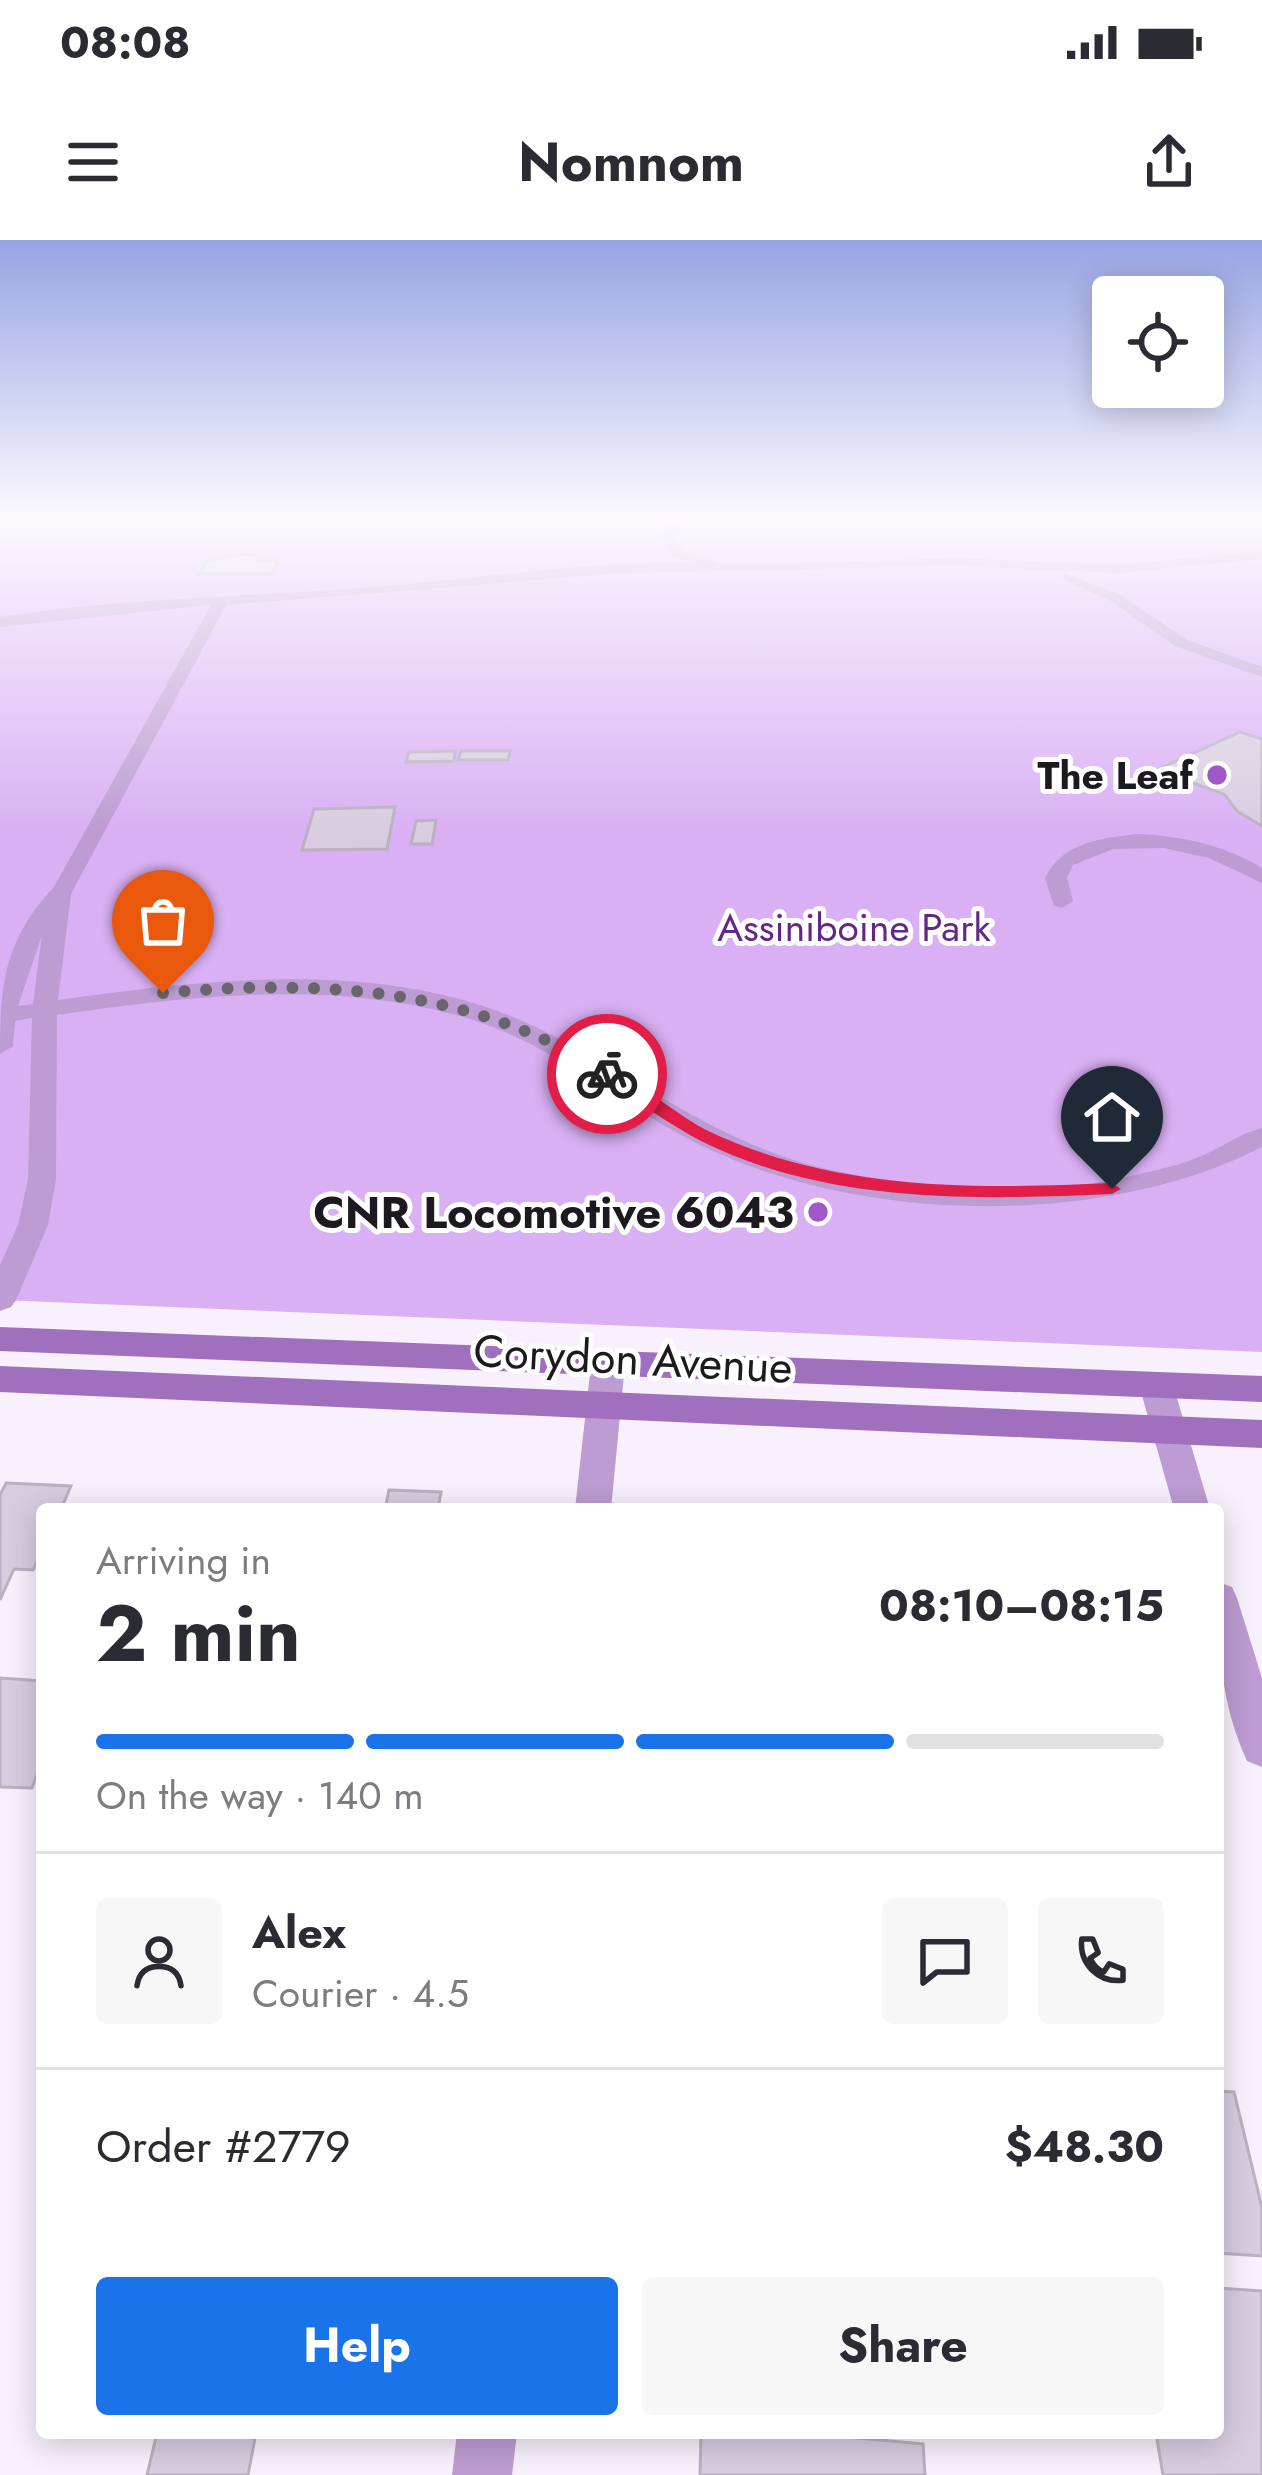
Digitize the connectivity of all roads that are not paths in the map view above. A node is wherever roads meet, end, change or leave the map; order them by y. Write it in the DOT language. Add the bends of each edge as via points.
graph roads {
  1 [pos="207,623"];
  2 [pos="1152,623"];
  3 [pos="1262,672"];
  4 [pos="1262,877"];
  5 [pos="63,890"];
  6 [pos="1062,901"];
  7 [pos="45,1008"];
  8 [pos="3,1015"];
  9 [pos="0,1046"];
  10 [pos="1262,1136"];
  11 [pos="0,1300"];
  12 [pos="0,1339"];
  13 [pos="608,1364"];
  14 [pos="0,1378"];
  15 [pos="1156,1385"];
  16 [pos="1262,1390"];
  17 [pos="603,1406"];
  18 [pos="1168,1430"];
  19 [pos="1262,1434"];
  20 [pos="593,1503"];
  21 [pos="1190,1503"];
  22 [pos="1224,1618"];
  23 [pos="1262,1748"];
  24 [pos="486,2439"];
  25 [pos="482,2475"];
  1 -- 5 [label="street"];
  2 -- 3 [label="street" via="1181,643"];
  4 -- 6 [label="street" via="1182,845 1105,844 1064,861 1056,878"];
  5 -- 7 [label="street"];
  5 -- 8 [label="street" via="42,908"];
  7 -- 8 [label="street"];
  7 -- 10 [label="street" via="263,987 352,988 430,1001 535,1033 744,1154 872,1186 974,1195 1112,1189 1213,1164"];
  7 -- 11 [label="street" via="42,1179 33,1225"];
  8 -- 9 [label="street"];
  12 -- 13 [label="main road, Corydon Avenue"];
  13 -- 15 [label="main road, Corydon Avenue"];
  13 -- 17 [label="street"];
  14 -- 17 [label="main road, Corydon Avenue"];
  15 -- 16 [label="main road, Corydon Avenue"];
  15 -- 18 [label="street"];
  17 -- 18 [label="main road, Corydon Avenue"];
  17 -- 20 [label="street"];
  18 -- 19 [label="main road, Corydon Avenue"];
  18 -- 21 [label="street"];
  22 -- 23 [label="street"];
  24 -- 25 [label="street"];
}
